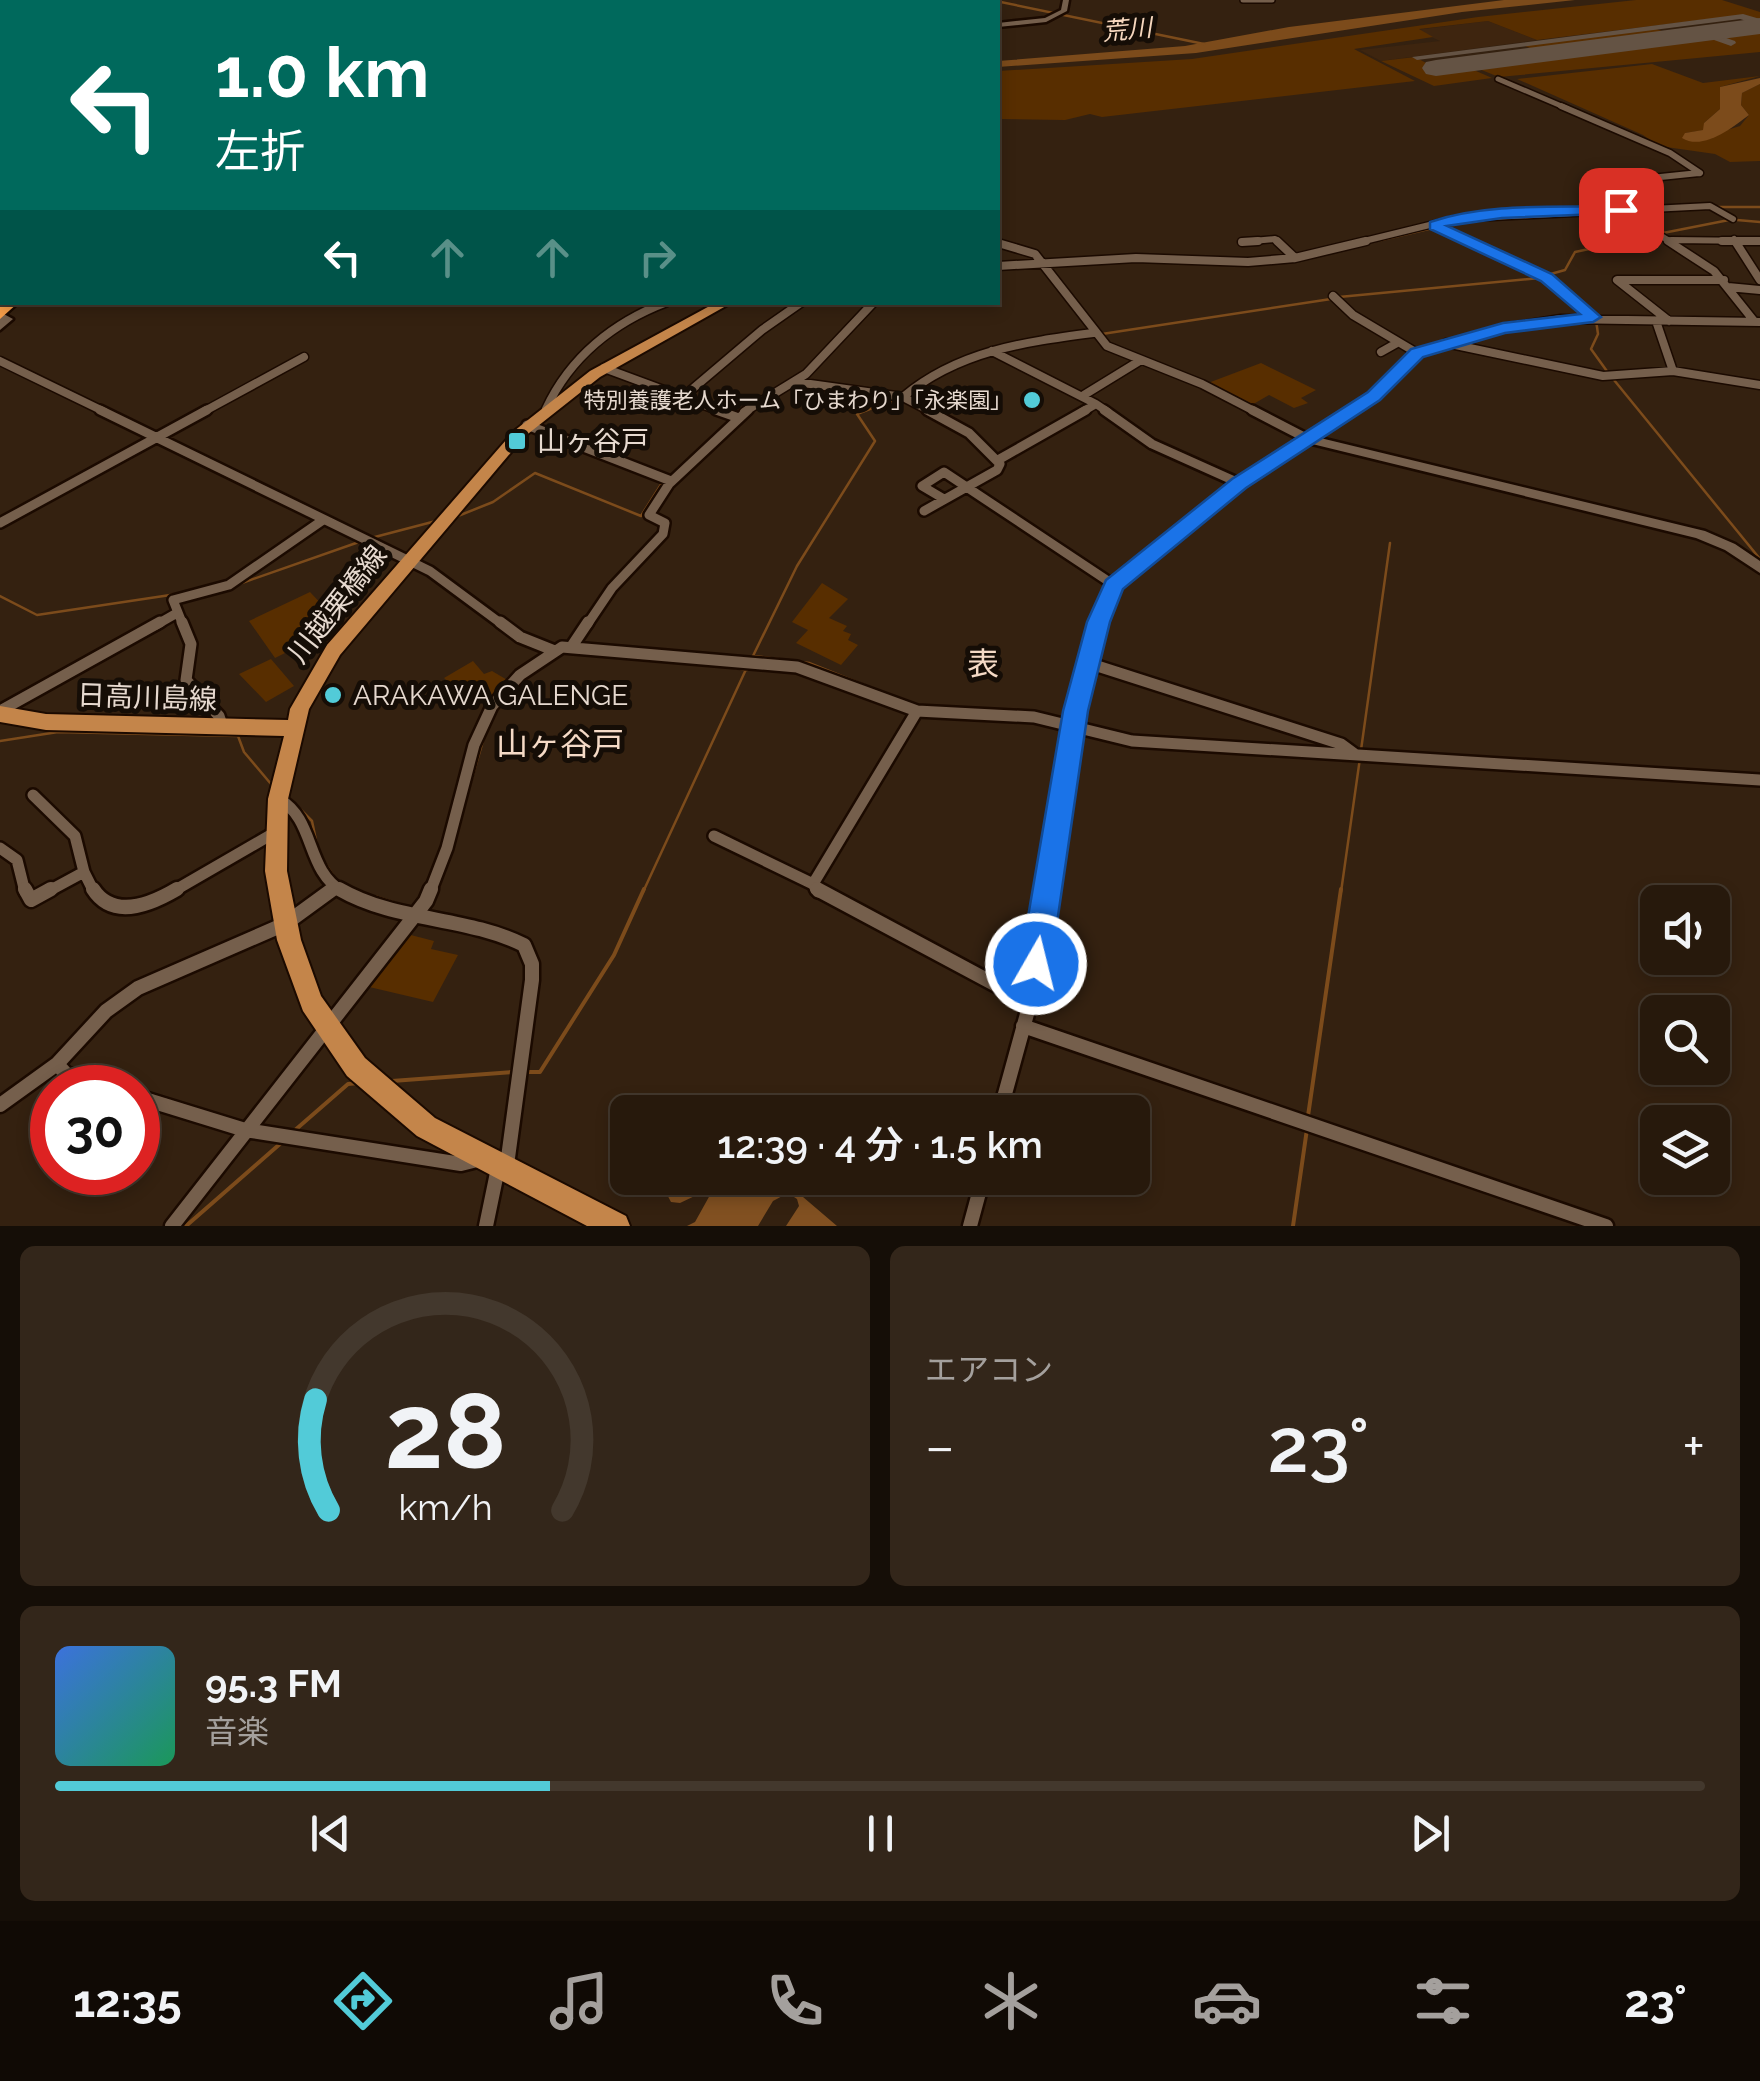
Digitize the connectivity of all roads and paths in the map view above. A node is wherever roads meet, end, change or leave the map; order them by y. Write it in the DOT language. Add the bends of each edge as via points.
graph roads {
  1 [pos="1066,0"];
  2 [pos="1243,0"];
  3 [pos="1272,0"];
  4 [pos="1000,24"];
  5 [pos="1498,79"];
  6 [pos="1622,211"];
  7 [pos="1733,219"];
  8 [pos="1435,226"];
  9 [pos="1734,239"];
  10 [pos="1670,240"];
  11 [pos="1760,240"];
  12 [pos="1242,242"];
  13 [pos="1000,243"];
  14 [pos="1295,258"];
  15 [pos="1043,264"];
  16 [pos="1000,266"];
  17 [pos="1759,277"];
  18 [pos="1726,283"];
  19 [pos="1760,290"];
  20 [pos="1334,296"];
  21 [pos="658,305"];
  22 [pos="722,305"];
  23 [pos="798,305"];
  24 [pos="871,305"];
  25 [pos="0,315"];
  26 [pos="1593,317"];
  27 [pos="1656,321"];
  28 [pos="1757,321"];
  29 [pos="1670,322"];
  30 [pos="0,326"];
  31 [pos="1093,333"];
  32 [pos="1446,342"];
  33 [pos="1398,343"];
  34 [pos="991,350"];
  35 [pos="1381,352"];
  36 [pos="1417,353"];
  37 [pos="304,356"];
  38 [pos="1140,360"];
  39 [pos="0,361"];
  40 [pos="604,368"];
  41 [pos="1673,371"];
  42 [pos="796,382"];
  43 [pos="1760,385"];
  44 [pos="1084,395"];
  45 [pos="682,397"];
  46 [pos="903,397"];
  47 [pos="1096,404"];
  48 [pos="546,409"];
  49 [pos="736,417"];
  50 [pos="527,425"];
  51 [pos="156,438"];
  52 [pos="1308,439"];
  53 [pos="998,460"];
  54 [pos="672,481"];
  55 [pos="1239,484"];
  56 [pos="966,487"];
  57 [pos="944,498"];
  58 [pos="924,511"];
  59 [pos="323,520"];
  60 [pos="0,523"];
  61 [pos="409,561"];
  62 [pos="1760,568"];
  63 [pos="1114,585"];
  64 [pos="177,614"];
  65 [pos="572,646"];
  66 [pos="555,651"];
  67 [pos="1088,662"];
  68 [pos="0,712"];
  69 [pos="917,712"];
  70 [pos="1073,724"];
  71 [pos="223,728"];
  72 [pos="294,728"];
  73 [pos="1356,755"];
  74 [pos="1760,780"];
  75 [pos="32,795"];
  76 [pos="278,798"];
  77 [pos="274,833"];
  78 [pos="714,836"];
  79 [pos="0,848"];
  80 [pos="84,872"];
  81 [pos="813,884"];
  82 [pos="335,888"];
  83 [pos="415,916"];
  84 [pos="284,924"];
  85 [pos="1030,1002"];
  86 [pos="324,1026"];
  87 [pos="1023,1026"];
  88 [pos="57,1064"];
  89 [pos="1005,1095"];
  90 [pos="160,1104"];
  91 [pos="0,1105"];
  92 [pos="246,1130"];
  93 [pos="495,1165"];
  94 [pos="978,1195"];
  95 [pos="172,1226"];
  96 [pos="486,1226"];
  97 [pos="616,1226"];
  98 [pos="970,1226"];
  99 [pos="1606,1226"];
  1 -- 4 [label="street" via="1055,18"];
  2 -- 3 [label="street"];
  5 -- 6 [label="street" via="1670,153 1700,173 1651,178 1599,194"];
  6 -- 7 [label="street" via="1713,208"];
  6 -- 8 [label="street" via="1502,214"];
  6 -- 10 [label="street"];
  8 -- 14 [label="street"];
  8 -- 26 [label="street" via="1547,278"];
  9 -- 10 [label="street"];
  9 -- 11 [label="street"];
  9 -- 17 [label="street"];
  10 -- 18 [label="street"];
  12 -- 14 [label="street" via="1275,238"];
  13 -- 15 [label="street" via="1028,249"];
  14 -- 15 [label="street"];
  15 -- 16 [label="street"];
  15 -- 31 [label="street"];
  18 -- 19 [label="street"];
  18 -- 28 [label="street"];
  18 -- 29 [label="street" via="1616,280"];
  20 -- 33 [label="street"];
  21 -- 48 [label="street" via="608,330"];
  22 -- 40 [label="main road, 川越栗橋線"];
  23 -- 45 [label="street"];
  24 -- 42 [label="street"];
  25 -- 30 [label="street" via="8,318"];
  26 -- 27 [label="street"];
  26 -- 32 [label="street"];
  27 -- 29 [label="street"];
  27 -- 41 [label="street"];
  28 -- 29 [label="street"];
  31 -- 34 [label="street"];
  31 -- 38 [label="street"];
  32 -- 36 [label="street"];
  32 -- 41 [label="street" via="1603,376"];
  33 -- 35 [label="street"];
  33 -- 36 [label="street"];
  34 -- 44 [label="street"];
  34 -- 46 [label="street" via="930,374"];
  36 -- 52 [label="street" via="1374,396"];
  37 -- 51 [label="street"];
  38 -- 44 [label="street"];
  38 -- 52 [label="street"];
  39 -- 51 [label="street"];
  40 -- 45 [label="street"];
  40 -- 48 [label="main road, 川越栗橋線"];
  41 -- 43 [label="street"];
  42 -- 46 [label="street"];
  42 -- 49 [label="street"];
  44 -- 47 [label="street"];
  45 -- 49 [label="street"];
  46 -- 53 [label="street" via="949,420"];
  47 -- 53 [label="street"];
  47 -- 55 [label="street" via="1152,444"];
  48 -- 50 [label="main road, 川越栗橋線"];
  49 -- 54 [label="street"];
  50 -- 54 [label="street"];
  50 -- 61 [label="main road, 川越栗橋線"];
  51 -- 59 [label="street"];
  51 -- 60 [label="street"];
  52 -- 55 [label="street"];
  52 -- 62 [label="street" via="1700,534"];
  53 -- 56 [label="street" via="997,470"];
  54 -- 65 [label="street" via="649,515 665,524 663,534 612,588"];
  55 -- 63 [label="street"];
  56 -- 57 [label="street"];
  56 -- 57 [label="street" via="944,472 922,486"];
  56 -- 63 [label="street"];
  57 -- 58 [label="street"];
  59 -- 61 [label="street"];
  59 -- 64 [label="street" via="225,586 174,600"];
  61 -- 66 [label="street" via="520,637"];
  61 -- 72 [label="main road, 川越栗橋線" via="333,650"];
  63 -- 67 [label="street"];
  64 -- 68 [label="street"];
  64 -- 71 [label="street" via="190,644 186,680"];
  65 -- 66 [label="street"];
  65 -- 69 [label="street" via="797,667"];
  66 -- 83 [label="street" via="492,706 474,745 447,848"];
  67 -- 70 [label="street"];
  67 -- 73 [label="street" via="1341,744"];
  68 -- 71 [label="main road, 日高川島線" via="46,722"];
  69 -- 70 [label="street"];
  69 -- 81 [label="street"];
  70 -- 73 [label="street" via="1132,741"];
  70 -- 85 [label="street"];
  71 -- 72 [label="main road, 日高川島線"];
  72 -- 76 [label="main road, 川越栗橋線"];
  73 -- 74 [label="street"];
  75 -- 80 [label="street" via="75,836"];
  76 -- 77 [label="main road, 川越栗橋線"];
  76 -- 82 [label="street" via="298,812 312,862"];
  77 -- 80 [label="street" via="136,908 104,904"];
  77 -- 84 [label="main road, 川越栗橋線"];
  78 -- 81 [label="street"];
  79 -- 80 [label="street" via="18,858 31,900"];
  81 -- 85 [label="street"];
  82 -- 83 [label="street"];
  82 -- 84 [label="street"];
  83 -- 86 [label="street"];
  83 -- 93 [label="street" via="520,942 532,964"];
  84 -- 86 [label="main road, 川越栗橋線"];
  84 -- 88 [label="street" via="138,988 106,1011"];
  85 -- 87 [label="street"];
  86 -- 92 [label="street"];
  86 -- 93 [label="main road, 川越栗橋線" via="396,1105"];
  87 -- 89 [label="street"];
  87 -- 99 [label="street"];
  88 -- 91 [label="street"];
  90 -- 92 [label="street"];
  92 -- 93 [label="street"];
  92 -- 95 [label="street"];
  93 -- 96 [label="street"];
  93 -- 97 [label="main road, 川越栗橋線"];
  94 -- 98 [label="street"];
}
